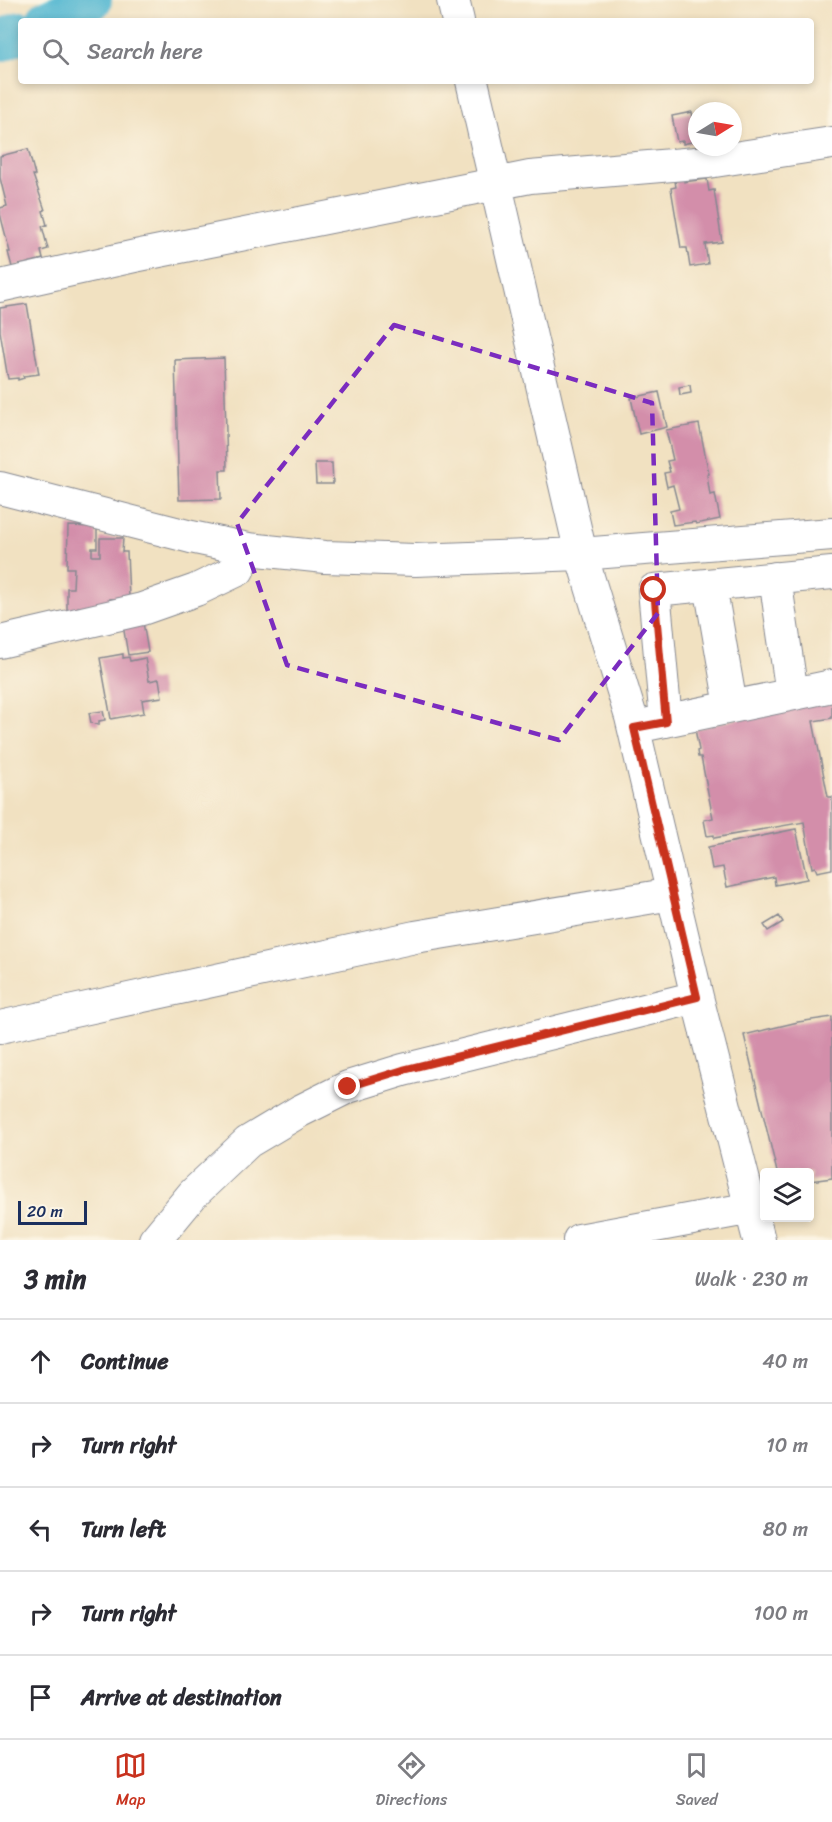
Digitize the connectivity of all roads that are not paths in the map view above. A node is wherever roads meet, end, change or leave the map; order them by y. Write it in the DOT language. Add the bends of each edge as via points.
graph roads {
  1 [pos="453,0"];
  2 [pos="457,18"];
  3 [pos="473,84"];
  4 [pos="832,143"];
  5 [pos="495,184"];
  6 [pos="0,286"];
  7 [pos="0,488"];
  8 [pos="832,534"];
  9 [pos="248,549"];
  10 [pos="581,554"];
  11 [pos="832,575"];
  12 [pos="775,578"];
  13 [pos="710,585"];
  14 [pos="0,642"];
  15 [pos="832,686"];
  16 [pos="792,694"];
  17 [pos="731,706"];
  18 [pos="666,722"];
  19 [pos="634,728"];
  20 [pos="672,894"];
  21 [pos="697,997"];
  22 [pos="0,1027"];
  23 [pos="752,1208"];
  24 [pos="155,1240"];
  25 [pos="579,1240"];
  26 [pos="759,1240"];
  1 -- 2 [label="street"];
  3 -- 5 [label="street"];
  4 -- 5 [label="street" via="708,162 530,177"];
  5 -- 6 [label="street"];
  5 -- 10 [label="street"];
  7 -- 9 [label="street"];
  8 -- 10 [label="street"];
  9 -- 10 [label="street" via="415,560"];
  9 -- 14 [label="street" via="238,570 196,590 142,609"];
  10 -- 19 [label="street"];
  11 -- 12 [label="street"];
  12 -- 13 [label="street"];
  12 -- 16 [label="street"];
  13 -- 17 [label="street"];
  13 -- 18 [label="street" via="654,590"];
  15 -- 16 [label="street"];
  16 -- 17 [label="street"];
  17 -- 18 [label="street"];
  18 -- 19 [label="street"];
  19 -- 20 [label="street"];
  20 -- 21 [label="street"];
  20 -- 22 [label="street" via="415,937"];
  21 -- 23 [label="street"];
  21 -- 24 [label="street" via="348,1087 248,1142 193,1194"];
  23 -- 25 [label="street"];
  23 -- 26 [label="street"];
}
